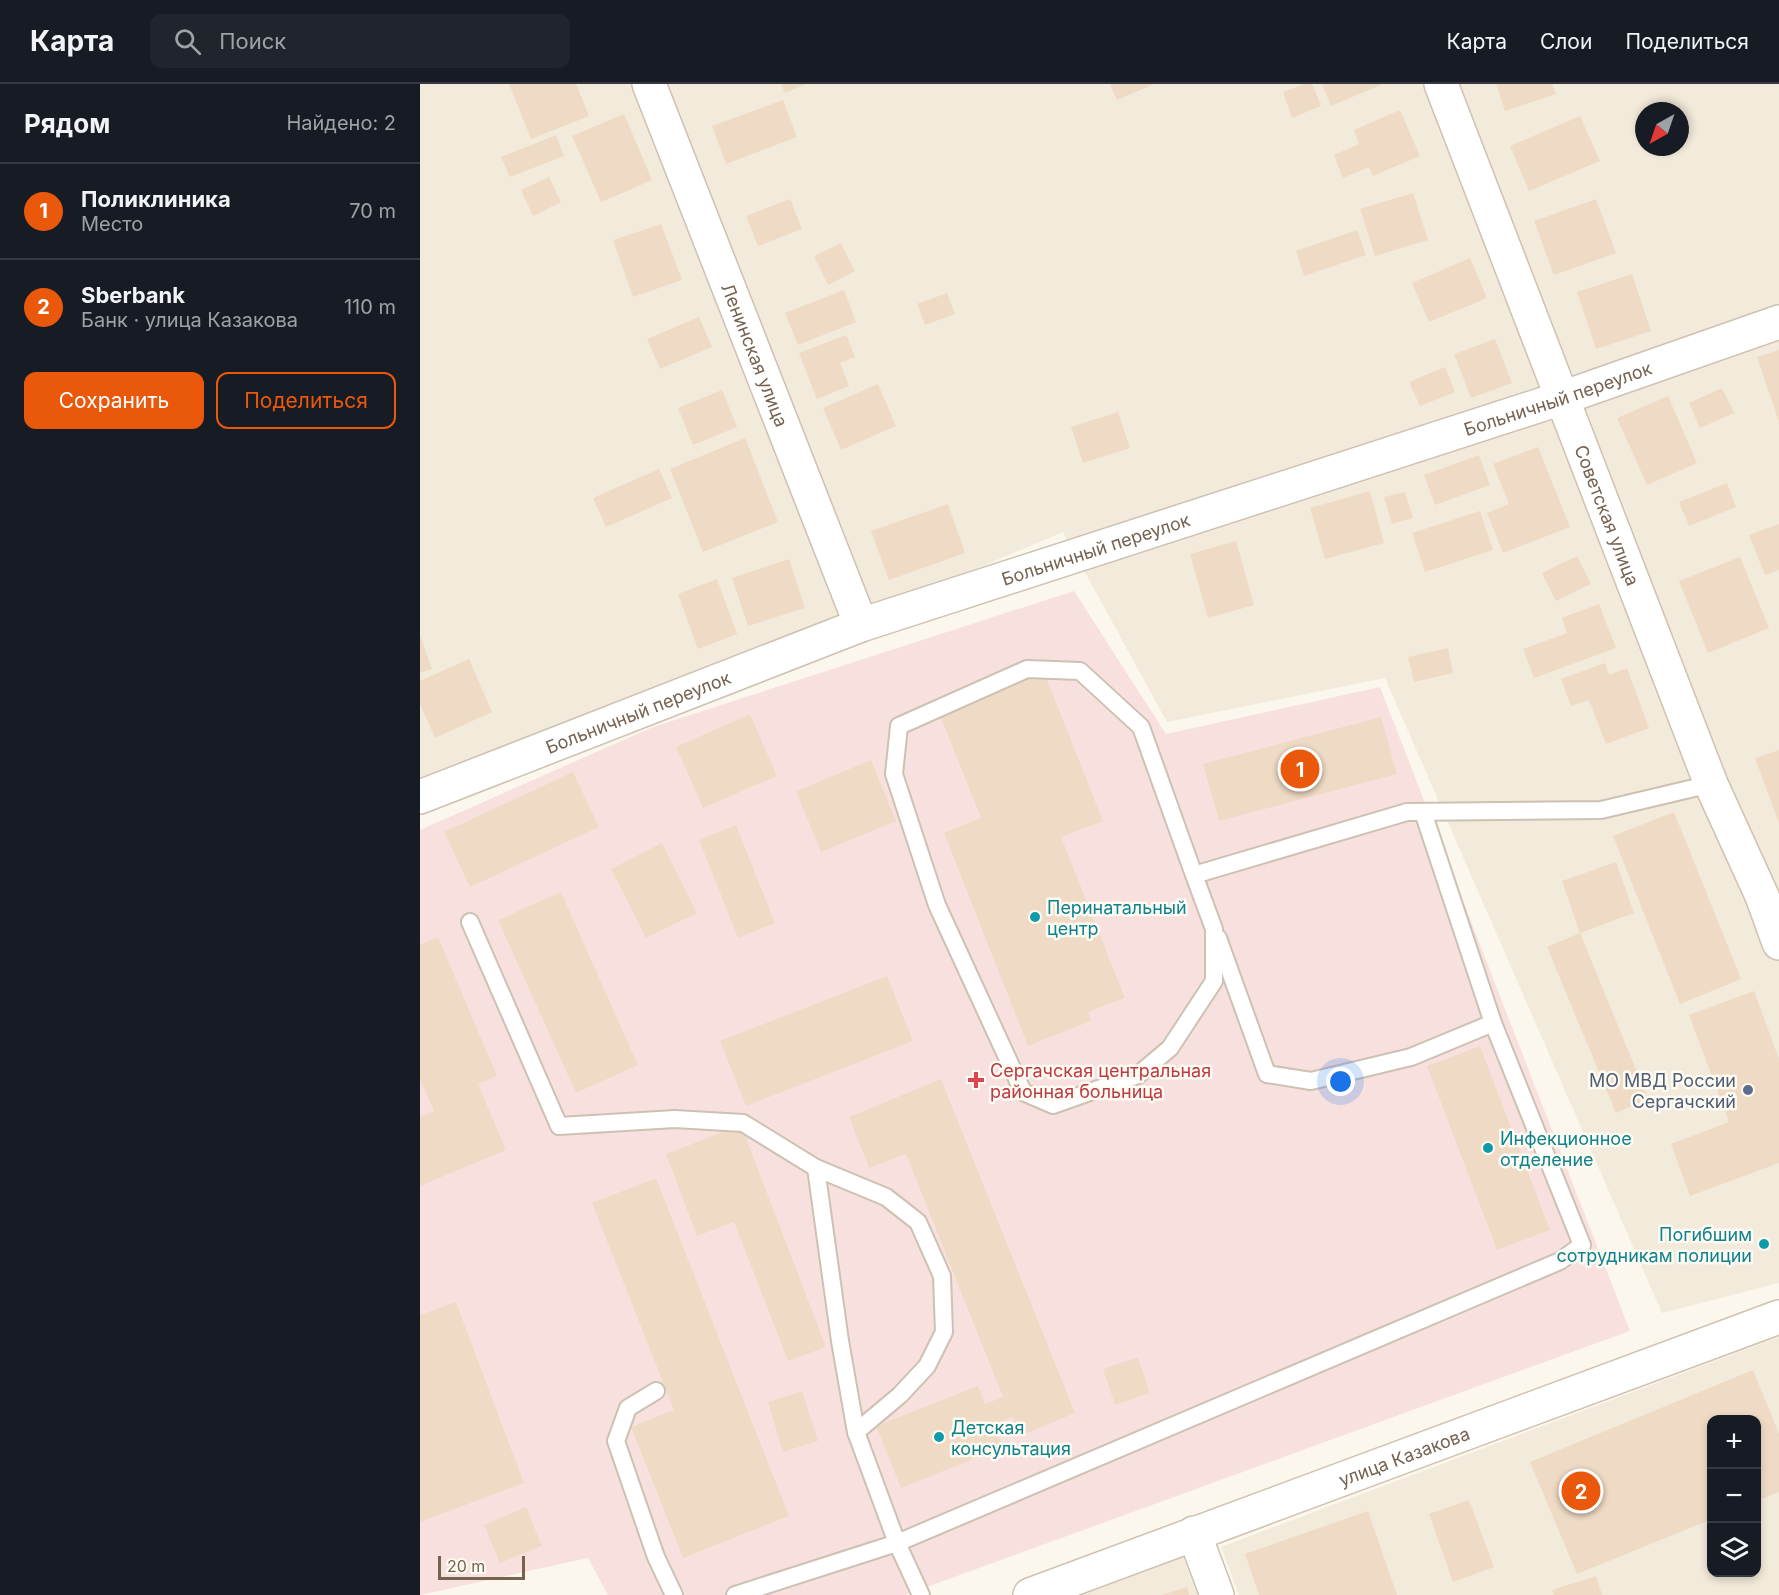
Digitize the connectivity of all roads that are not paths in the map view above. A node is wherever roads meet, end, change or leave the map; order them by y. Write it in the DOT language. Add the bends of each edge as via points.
graph roads {
  1 [pos="649,84"];
  2 [pos="1441,84"];
  3 [pos="1779,322"];
  4 [pos="1562,398"];
  5 [pos="861,625"];
  6 [pos="1711,784"];
  7 [pos="420,797"];
  8 [pos="1423,812"];
  9 [pos="1194,874"];
  10 [pos="1771,893"];
  11 [pos="470,922"];
  12 [pos="1214,929"];
  13 [pos="1779,943"];
  14 [pos="1492,1023"];
  15 [pos="816,1168"];
  16 [pos="1779,1317"];
  17 [pos="656,1391"];
  18 [pos="856,1432"];
  19 [pos="1194,1533"];
  20 [pos="897,1543"];
  21 [pos="674,1595"];
  22 [pos="735,1595"];
  23 [pos="921,1595"];
  24 [pos="1030,1595"];
  25 [pos="1217,1595"];
  1 -- 5 [label="street, Ленинская улица"];
  2 -- 4 [label="street, Советская улица"];
  3 -- 4 [label="street, Больничный переулок"];
  4 -- 5 [label="street, Больничный переулок"];
  4 -- 6 [label="street, Советская улица"];
  5 -- 7 [label="street, Больничный переулок"];
  6 -- 8 [label="lane" via="1601,810"];
  6 -- 10 [label="street, Советская улица"];
  8 -- 9 [label="lane" via="1407,812"];
  8 -- 14 [label="lane"];
  9 -- 12 [label="lane"];
  9 -- 12 [label="lane" via="1141,727 1080,671 1027,669 899,726 894,774 937,905 1023,1092 1053,1105 1138,1076 1170,1048 1214,981"];
  10 -- 13 [label="street, Советская улица"];
  11 -- 15 [label="lane" via="559,1126 675,1119 743,1123"];
  12 -- 14 [label="lane" via="1267,1074 1311,1082 1411,1057"];
  14 -- 20 [label="lane" via="1581,1245 1560,1261"];
  15 -- 18 [label="lane"];
  15 -- 18 [label="lane" via="886,1197 918,1222 942,1276 944,1332 927,1366"];
  16 -- 19 [label="street, улица Казакова"];
  17 -- 21 [label="lane" via="628,1408 616,1441 656,1557"];
  18 -- 20 [label="lane"];
  19 -- 24 [label="street, улица Казакова"];
  19 -- 25 [label="street"];
  20 -- 22 [label="lane"];
  20 -- 23 [label="lane"];
}
